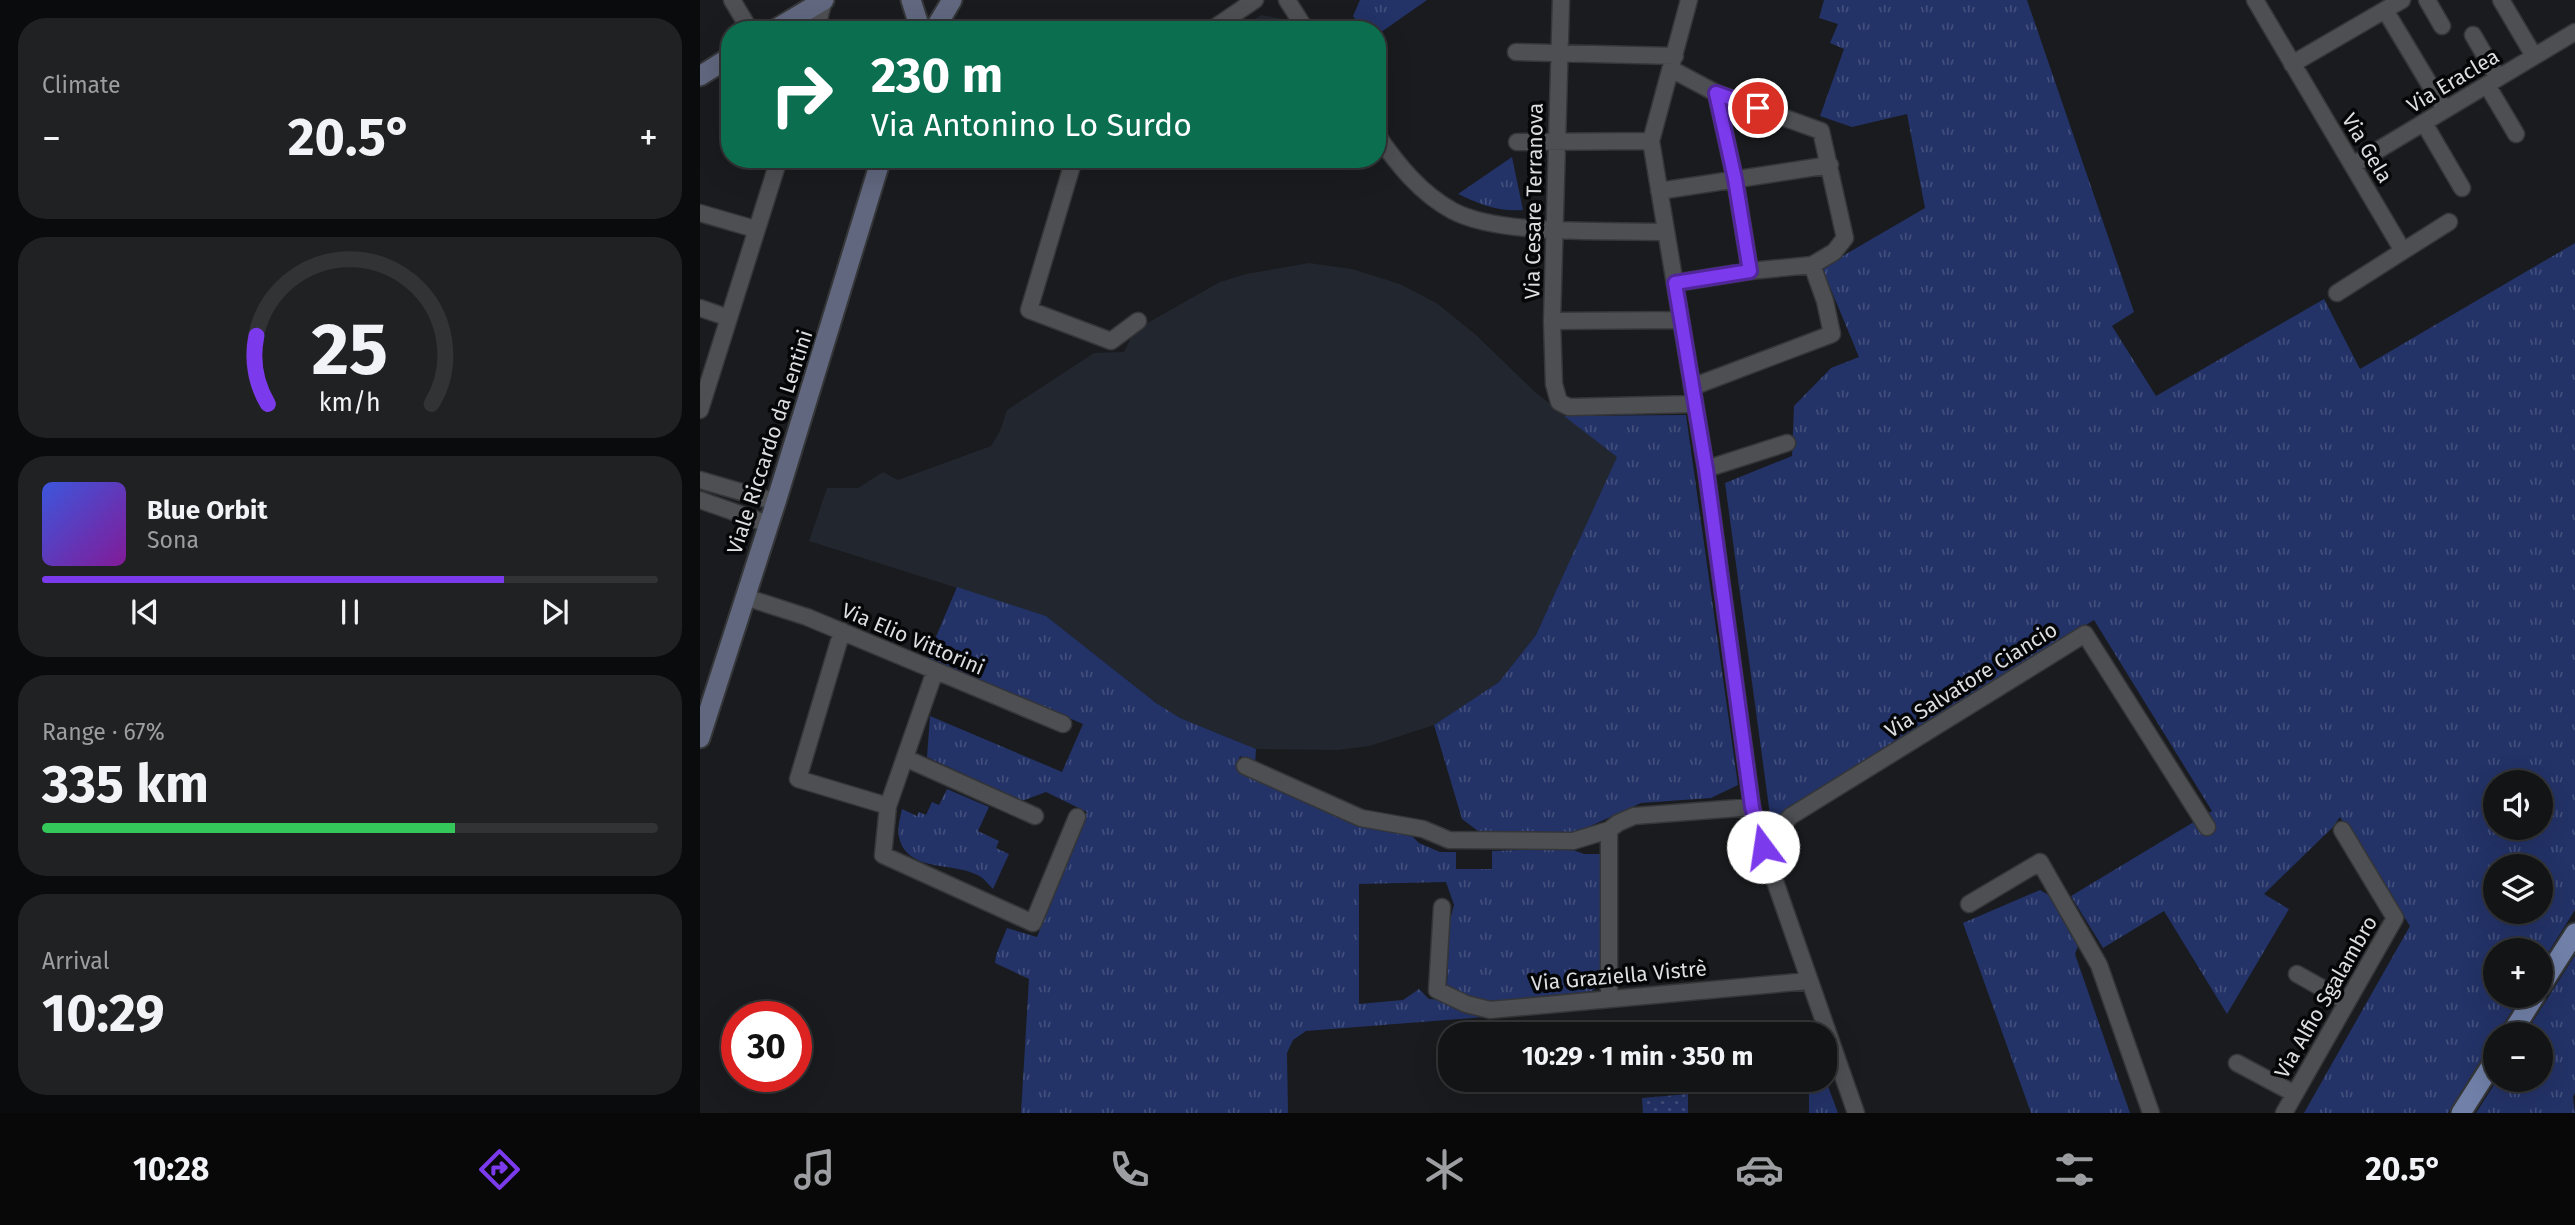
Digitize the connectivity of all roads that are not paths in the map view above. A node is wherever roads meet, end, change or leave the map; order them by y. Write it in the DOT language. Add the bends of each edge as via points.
graph roads {
  1 [pos="732,0"];
  2 [pos="911,0"];
  3 [pos="952,0"];
  4 [pos="1255,0"];
  5 [pos="1287,0"];
  6 [pos="1561,0"];
  7 [pos="1689,0"];
  8 [pos="2255,0"];
  9 [pos="2402,0"];
  10 [pos="2427,0"];
  11 [pos="2501,0"];
  12 [pos="818,2"];
  13 [pos="2385,10"];
  14 [pos="745,21"];
  15 [pos="788,21"];
  16 [pos="817,21"];
  17 [pos="918,21"];
  18 [pos="939,21"];
  19 [pos="1225,21"];
  20 [pos="1300,21"];
  21 [pos="2442,26"];
  22 [pos="2575,32"];
  23 [pos="2473,35"];
  24 [pos="1516,52"];
  25 [pos="1559,53"];
  26 [pos="2534,56"];
  27 [pos="721,63"];
  28 [pos="1673,63"];
  29 [pos="2292,64"];
  30 [pos="700,76"];
  31 [pos="2493,81"];
  32 [pos="1716,93"];
  33 [pos="2445,110"];
  34 [pos="2424,123"];
  35 [pos="2516,134"];
  36 [pos="1651,141"];
  37 [pos="1517,142"];
  38 [pos="1556,142"];
  39 [pos="1386,148"];
  40 [pos="1830,165"];
  41 [pos="2353,165"];
  42 [pos="776,168"];
  43 [pos="878,168"];
  44 [pos="1071,168"];
  45 [pos="1735,179"];
  46 [pos="2462,188"];
  47 [pos="1659,191"];
  48 [pos="700,213"];
  49 [pos="2449,222"];
  50 [pos="755,229"];
  51 [pos="1553,229"];
  52 [pos="1666,232"];
  53 [pos="2403,251"];
  54 [pos="1812,265"];
  55 [pos="1750,271"];
  56 [pos="1675,283"];
  57 [pos="2337,293"];
  58 [pos="700,308"];
  59 [pos="729,318"];
  60 [pos="1681,320"];
  61 [pos="1138,321"];
  62 [pos="1552,321"];
  63 [pos="1692,387"];
  64 [pos="1695,404"];
  65 [pos="700,410"];
  66 [pos="1787,443"];
  67 [pos="1706,469"];
  68 [pos="700,480"];
  69 [pos="700,500"];
  70 [pos="776,502"];
  71 [pos="768,524"];
  72 [pos="745,597"];
  73 [pos="842,631"];
  74 [pos="935,671"];
  75 [pos="1063,724"];
  76 [pos="700,736"];
  77 [pos="905,758"];
  78 [pos="1245,766"];
  79 [pos="888,806"];
  80 [pos="1752,807"];
  81 [pos="1035,816"];
  82 [pos="1077,817"];
  83 [pos="2207,827"];
  84 [pos="1609,830"];
  85 [pos="2342,830"];
  86 [pos="1763,847"];
  87 [pos="1969,904"];
  88 [pos="1442,907"];
  89 [pos="2575,933"];
  90 [pos="2553,967"];
  91 [pos="2297,974"];
  92 [pos="1809,981"];
  93 [pos="1609,997"];
  94 [pos="2347,1002"];
  95 [pos="2237,1063"];
  96 [pos="2483,1078"];
  97 [pos="2295,1094"];
  98 [pos="1856,1113"];
  99 [pos="2151,1113"];
  100 [pos="2284,1113"];
  101 [pos="2461,1113"];
  1 -- 14 [label="street"];
  2 -- 17 [label="main road"];
  3 -- 18 [label="main road"];
  4 -- 19 [label="street"];
  5 -- 20 [label="street"];
  6 -- 25 [label="street, Via Cesare Terranova"];
  7 -- 28 [label="street"];
  8 -- 29 [label="street, Via Gela"];
  9 -- 13 [label="street"];
  10 -- 21 [label="street"];
  11 -- 26 [label="street"];
  12 -- 15 [label="main road"];
  12 -- 16 [label="street"];
  13 -- 29 [label="street"];
  13 -- 33 [label="street"];
  22 -- 26 [label="street, Via Eraclea"];
  23 -- 31 [label="street"];
  24 -- 25 [label="street"];
  25 -- 28 [label="street"];
  25 -- 38 [label="street, Via Cesare Terranova"];
  26 -- 31 [label="street, Via Eraclea"];
  27 -- 30 [label="main road"];
  28 -- 32 [label="street"];
  28 -- 36 [label="street"];
  29 -- 41 [label="street, Via Gela"];
  31 -- 33 [label="street, Via Eraclea"];
  31 -- 35 [label="street"];
  32 -- 40 [label="street" via="1821,131"];
  32 -- 45 [label="street"];
  33 -- 34 [label="street, Via Eraclea"];
  34 -- 41 [label="street, Via Eraclea"];
  34 -- 46 [label="street"];
  36 -- 38 [label="street"];
  36 -- 47 [label="street"];
  37 -- 38 [label="street"];
  38 -- 51 [label="street, Via Cesare Terranova"];
  39 -- 51 [label="street" via="1416,184 1453,211 1476,221"];
  40 -- 45 [label="street"];
  40 -- 54 [label="street" via="1845,238 1834,252"];
  41 -- 53 [label="street, Via Gela"];
  42 -- 50 [label="street"];
  43 -- 70 [label="main road, Viale Riccardo da Lentini"];
  44 -- 61 [label="street" via="1029,310 1111,341"];
  45 -- 47 [label="street"];
  45 -- 55 [label="street"];
  47 -- 52 [label="street"];
  48 -- 50 [label="street"];
  49 -- 53 [label="street"];
  50 -- 59 [label="street"];
  51 -- 52 [label="street"];
  51 -- 62 [label="street, Via Cesare Terranova"];
  52 -- 56 [label="street"];
  53 -- 57 [label="street"];
  54 -- 55 [label="street"];
  54 -- 63 [label="street" via="1832,334"];
  55 -- 56 [label="street"];
  56 -- 60 [label="street"];
  58 -- 59 [label="street"];
  59 -- 65 [label="street"];
  60 -- 62 [label="street"];
  60 -- 63 [label="street"];
  62 -- 64 [label="street, Via Cesare Terranova" via="1559,402 1569,407"];
  63 -- 64 [label="street"];
  64 -- 67 [label="street"];
  66 -- 67 [label="street"];
  67 -- 80 [label="street"];
  68 -- 70 [label="street"];
  69 -- 71 [label="street"];
  70 -- 71 [label="main road, Viale Riccardo da Lentini"];
  71 -- 72 [label="main road, Viale Riccardo da Lentini"];
  72 -- 73 [label="street, Via Elio Vittorini"];
  72 -- 76 [label="main road, Viale Riccardo da Lentini"];
  73 -- 74 [label="street, Via Elio Vittorini"];
  73 -- 79 [label="street" via="798,779"];
  74 -- 75 [label="street, Via Elio Vittorini"];
  74 -- 77 [label="street"];
  77 -- 79 [label="street"];
  77 -- 81 [label="street"];
  78 -- 84 [label="street" via="1361,818 1423,829 1449,840 1573,841"];
  79 -- 82 [label="street" via="883,855 1033,923"];
  80 -- 84 [label="street" via="1634,816"];
  80 -- 86 [label="street"];
  83 -- 86 [label="street, Via Salvatore Ciancio" via="2085,634 1791,816"];
  84 -- 93 [label="street"];
  85 -- 94 [label="street, Via Alfio Sgalambro" via="2395,918"];
  86 -- 92 [label="street"];
  87 -- 99 [label="street" via="2040,862 2099,965"];
  88 -- 93 [label="street, Via Graziella Vistrè" via="1437,990 1490,1010"];
  89 -- 90 [label="main road"];
  91 -- 94 [label="street"];
  92 -- 93 [label="street, Via Graziella Vistrè"];
  92 -- 98 [label="street"];
  94 -- 97 [label="street, Via Alfio Sgalambro"];
  95 -- 97 [label="street"];
  96 -- 101 [label="main road"];
  97 -- 100 [label="street, Via Alfio Sgalambro"];
}
